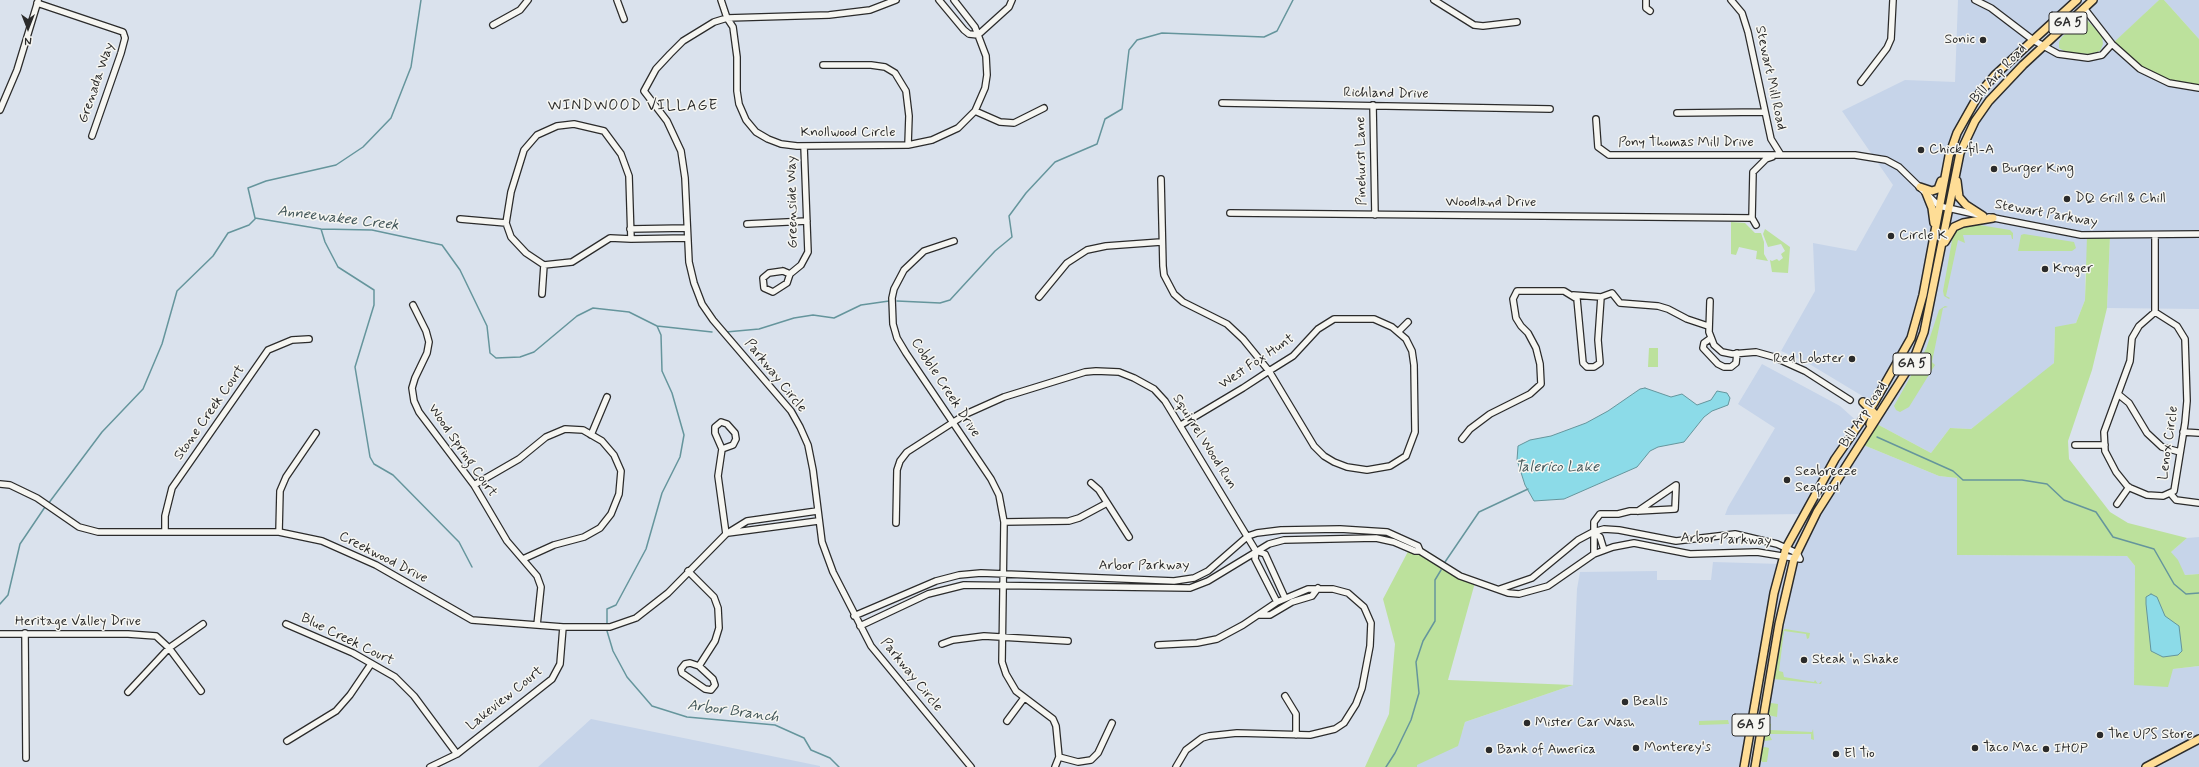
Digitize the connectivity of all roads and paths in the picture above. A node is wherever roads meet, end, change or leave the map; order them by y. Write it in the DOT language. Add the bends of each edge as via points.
graph roads {
  1 [pos="528,0"];
  2 [pos="617,0"];
  3 [pos="721,0"];
  4 [pos="896,0"];
  5 [pos="939,0"];
  6 [pos="954,0"];
  7 [pos="1012,0"];
  8 [pos="1434,0"];
  9 [pos="1646,0"];
  10 [pos="1731,0"];
  11 [pos="1893,0"];
  12 [pos="1975,0"];
  13 [pos="2076,0"];
  14 [pos="2093,0"];
  15 [pos="38,2"];
  16 [pos="2084,8"];
  17 [pos="1650,11"];
  18 [pos="727,18"];
  19 [pos="624,19"];
  20 [pos="1517,22"];
  21 [pos="493,25"];
  22 [pos="978,35"];
  23 [pos="2033,40"];
  24 [pos="2112,44"];
  25 [pos="2043,46"];
  26 [pos="824,65"];
  27 [pos="1860,82"];
  28 [pos="2199,88"];
  29 [pos="1222,103"];
  30 [pos="1373,105"];
  31 [pos="1044,108"];
  32 [pos="1550,109"];
  33 [pos="0,110"];
  34 [pos="975,110"];
  35 [pos="1764,112"];
  36 [pos="1677,113"];
  37 [pos="1596,119"];
  38 [pos="92,136"];
  39 [pos="908,145"];
  40 [pos="804,146"];
  41 [pos="1780,155"];
  42 [pos="1949,156"];
  43 [pos="1956,176"];
  44 [pos="1161,179"];
  45 [pos="1923,190"];
  46 [pos="1939,206"];
  47 [pos="1950,208"];
  48 [pos="1230,213"];
  49 [pos="1375,215"];
  50 [pos="1983,216"];
  51 [pos="1752,218"];
  52 [pos="1994,218"];
  53 [pos="460,219"];
  54 [pos="807,221"];
  55 [pos="506,223"];
  56 [pos="747,224"];
  57 [pos="1756,225"];
  58 [pos="687,228"];
  59 [pos="630,229"];
  60 [pos="1935,231"];
  61 [pos="2199,234"];
  62 [pos="2155,235"];
  63 [pos="687,238"];
  64 [pos="630,239"];
  65 [pos="954,241"];
  66 [pos="1161,242"];
  67 [pos="1942,247"];
  68 [pos="544,264"];
  69 [pos="790,274"];
  70 [pos="542,294"];
  71 [pos="1573,295"];
  72 [pos="1039,297"];
  73 [pos="1601,297"];
  74 [pos="1710,300"];
  75 [pos="413,306"];
  76 [pos="2155,312"];
  77 [pos="1408,322"];
  78 [pos="1708,326"];
  79 [pos="1399,331"];
  80 [pos="1711,338"];
  81 [pos="309,339"];
  82 [pos="1737,354"];
  83 [pos="1269,371"];
  84 [pos="2118,394"];
  85 [pos="607,397"];
  86 [pos="1850,400"];
  87 [pos="1863,402"];
  88 [pos="1870,408"];
  89 [pos="952,423"];
  90 [pos="1181,425"];
  91 [pos="2183,432"];
  92 [pos="316,433"];
  93 [pos="2199,433"];
  94 [pos="592,435"];
  95 [pos="1865,437"];
  96 [pos="1462,440"];
  97 [pos="2105,445"];
  98 [pos="2075,446"];
  99 [pos="722,449"];
  100 [pos="2180,452"];
  101 [pos="1091,483"];
  102 [pos="0,484"];
  103 [pos="474,485"];
  104 [pos="2129,487"];
  105 [pos="2170,493"];
  106 [pos="1106,503"];
  107 [pos="2199,503"];
  108 [pos="2117,504"];
  109 [pos="1638,511"];
  110 [pos="817,512"];
  111 [pos="818,521"];
  112 [pos="1004,522"];
  113 [pos="896,523"];
  114 [pos="165,532"];
  115 [pos="279,532"];
  116 [pos="1594,532"];
  117 [pos="726,534"];
  118 [pos="1248,536"];
  119 [pos="1129,537"];
  120 [pos="1604,550"];
  121 [pos="1256,551"];
  122 [pos="1420,551"];
  123 [pos="1785,551"];
  124 [pos="1594,554"];
  125 [pos="1795,556"];
  126 [pos="523,559"];
  127 [pos="688,571"];
  128 [pos="1003,574"];
  129 [pos="1004,586"];
  130 [pos="1318,588"];
  131 [pos="1500,588"];
  132 [pos="1285,598"];
  133 [pos="1277,602"];
  134 [pos="1258,615"];
  135 [pos="854,616"];
  136 [pos="203,624"];
  137 [pos="286,624"];
  138 [pos="537,624"];
  139 [pos="860,626"];
  140 [pos="563,627"];
  141 [pos="0,634"];
  142 [pos="25,634"];
  143 [pos="1001,638"];
  144 [pos="1068,641"];
  145 [pos="942,644"];
  146 [pos="1158,646"];
  147 [pos="169,648"];
  148 [pos="370,664"];
  149 [pos="699,666"];
  150 [pos="201,691"];
  151 [pos="128,692"];
  152 [pos="1285,696"];
  153 [pos="1024,698"];
  154 [pos="1007,721"];
  155 [pos="1112,723"];
  156 [pos="1296,735"];
  157 [pos="2199,739"];
  158 [pos="287,741"];
  159 [pos="457,754"];
  160 [pos="1059,757"];
  161 [pos="26,758"];
  162 [pos="430,767"];
  163 [pos="971,767"];
  164 [pos="1055,767"];
  165 [pos="1176,767"];
  166 [pos="1744,767"];
  167 [pos="1755,767"];
  168 [pos="2146,767"];
  1 -- 21 [label="street" via="520,10"];
  2 -- 19 [label="street"];
  3 -- 18 [label="street, Knollwood Circle"];
  4 -- 18 [label="street" via="870,10 829,15"];
  5 -- 22 [label="street" via="964,30 969,34"];
  6 -- 22 [label="street, Knollwood Circle" via="975,26"];
  7 -- 22 [label="street" via="1008,7"];
  8 -- 20 [label="street" via="1474,24 1483,26"];
  9 -- 17 [label="street" via="1646,8"];
  10 -- 35 [label="street, Stewart Mill Road" via="1742,13 1748,32"];
  11 -- 27 [label="street" via="1891,38 1887,48"];
  12 -- 23 [label="street" via="1991,8"];
  13 -- 23 [label="main road, Bill Arp Road / GA 5"];
  14 -- 16 [label="main road, Bill Arp Road / GA 5"];
  15 -- 33 [label="street" via="17,70"];
  15 -- 38 [label="street, Grenada Way" via="123,32 125,38 121,53"];
  16 -- 24 [label="street"];
  16 -- 25 [label="main road, Bill Arp Road / GA 5"];
  18 -- 40 [label="street, Knollwood Circle" via="733,27 739,104 746,120 756,132 768,139 781,144"];
  18 -- 58 [label="street, Parkway Circle" via="714,22 683,41 656,69 644,90 668,121 681,151"];
  22 -- 34 [label="street, Knollwood Circle" via="986,56 987,75 985,88"];
  23 -- 25 [label="street"];
  23 -- 42 [label="main road, Bill Arp Road / GA 5" via="1995,75 1979,94 1957,133"];
  24 -- 25 [label="street" via="2102,55 2088,58 2058,54"];
  24 -- 28 [label="street" via="2140,69 2169,83"];
  25 -- 43 [label="main road, Bill Arp Road / GA 5" via="1989,101 1975,121 1960,154"];
  26 -- 39 [label="street" via="885,67 895,73 906,91 909,116"];
  29 -- 30 [label="street, Richland Drive"];
  30 -- 32 [label="street, Richland Drive"];
  30 -- 49 [label="street, Pinehurst Lane"];
  31 -- 34 [label="street" via="1014,123 1000,122"];
  34 -- 39 [label="street, Knollwood Circle" via="958,128 944,136"];
  35 -- 36 [label="street"];
  35 -- 41 [label="street, Stewart Mill Road" via="1771,139"];
  37 -- 41 [label="street, Pony Thomas Mill Drive" via="1598,146 1609,155"];
  39 -- 40 [label="street, Knollwood Circle"];
  40 -- 54 [label="street, Greenside Way"];
  41 -- 45 [label="street" via="1872,156 1899,167"];
  41 -- 51 [label="street" via="1766,159 1753,172"];
  42 -- 45 [label="main road" via="1938,189"];
  42 -- 46 [label="main road, Bill Arp Road / GA 5"];
  43 -- 47 [label="main road, Bill Arp Road / GA 5"];
  43 -- 50 [label="main road" via="1959,196 1966,205"];
  44 -- 66 [label="street"];
  45 -- 46 [label="street"];
  45 -- 60 [label="main road" via="1932,208"];
  46 -- 47 [label="street, Stewart Parkway"];
  46 -- 60 [label="main road, Bill Arp Road / GA 5"];
  47 -- 50 [label="street, Stewart Parkway"];
  47 -- 67 [label="main road, Bill Arp Road / GA 5"];
  48 -- 49 [label="street, Woodland Drive"];
  49 -- 51 [label="street, Woodland Drive"];
  50 -- 52 [label="street, Stewart Parkway"];
  51 -- 57 [label="street"];
  52 -- 62 [label="street, Stewart Parkway" via="2081,235"];
  52 -- 67 [label="main road" via="1954,227"];
  53 -- 55 [label="street"];
  54 -- 56 [label="street"];
  54 -- 69 [label="street, Greenside Way" via="808,252 801,264"];
  55 -- 59 [label="street" via="511,192 524,150 537,135 557,126 574,124 604,132 621,154 629,176"];
  55 -- 68 [label="street" via="511,238 526,253"];
  58 -- 59 [label="street"];
  58 -- 63 [label="street, Parkway Circle"];
  59 -- 64 [label="street"];
  60 -- 88 [label="main road, Bill Arp Road / GA 5" via="1911,338"];
  61 -- 62 [label="street, Stewart Parkway"];
  62 -- 76 [label="street"];
  63 -- 64 [label="street"];
  63 -- 110 [label="street, Parkway Circle" via="692,276 702,304 791,411 800,427 808,445 813,470"];
  64 -- 68 [label="street" via="610,238 572,262"];
  65 -- 89 [label="street, Cobble Creek Drive" via="924,251 910,263 894,289 891,314 897,338"];
  66 -- 72 [label="street" via="1087,250 1067,263"];
  66 -- 83 [label="street" via="1164,275 1174,294 1183,302 1236,331"];
  67 -- 95 [label="main road, Bill Arp Road / GA 5" via="1924,332 1913,361"];
  68 -- 70 [label="street"];
  69 -- 69 [label="street" via="782,271 769,273 763,278 764,288 772,292 782,288"];
  71 -- 73 [label="street"];
  71 -- 73 [label="street" via="1578,303 1583,363 1587,367 1594,367 1600,363 1598,340"];
  71 -- 96 [label="street" via="1564,291 1538,290 1520,290 1514,294 1516,318 1536,348 1541,384 1530,394 1490,414 1470,429"];
  73 -- 78 [label="street" via="1612,293 1620,303 1668,309 1687,320"];
  74 -- 78 [label="street"];
  75 -- 103 [label="street, Wood Spring Court" via="429,342 412,388 414,401 418,412"];
  76 -- 84 [label="street, Lenox Circle" via="2139,326 2132,338 2130,361"];
  76 -- 91 [label="street, Lenox Circle" via="2177,326 2185,339 2187,401"];
  77 -- 79 [label="street"];
  78 -- 80 [label="street"];
  79 -- 83 [label="street, West Fox Hunt" via="1374,319 1334,319 1325,324 1293,356"];
  79 -- 83 [label="street" via="1412,351 1415,432 1406,456 1390,466 1377,470 1347,467 1324,456 1314,446"];
  80 -- 82 [label="street" via="1722,352"];
  80 -- 82 [label="street" via="1704,343 1703,348 1718,364 1728,368 1734,365"];
  81 -- 114 [label="street, Stone Creek Court" via="292,340 268,350 172,488 165,516"];
  82 -- 86 [label="street" via="1756,352 1774,357 1805,371"];
  83 -- 90 [label="street, West Fox Hunt"];
  84 -- 97 [label="street, Lenox Circle" via="2104,432"];
  84 -- 100 [label="street" via="2129,403 2147,433 2162,447"];
  85 -- 94 [label="street"];
  87 -- 88 [label="main road"];
  88 -- 95 [label="main road" via="1874,417"];
  88 -- 123 [label="main road, Bill Arp Road / GA 5" via="1835,459"];
  89 -- 90 [label="street, Squirrel Wood Run" via="979,407 1004,397 1063,378 1096,371 1119,372 1154,390"];
  89 -- 112 [label="street, Cobble Creek Drive" via="991,479 999,495"];
  89 -- 113 [label="street, Squirrel Wood Run" via="907,452 900,461 897,470"];
  90 -- 118 [label="street, Squirrel Wood Run"];
  91 -- 93 [label="street"];
  91 -- 100 [label="street, Lenox Circle"];
  92 -- 115 [label="street" via="286,477 280,491"];
  94 -- 103 [label="street" via="573,428 559,430 536,444 519,460"];
  94 -- 126 [label="street" via="602,441 614,455 621,471 619,494 611,514 594,532 554,545"];
  95 -- 125 [label="main road, Bill Arp Road / GA 5" via="1817,512"];
  97 -- 98 [label="street"];
  97 -- 104 [label="street, Lenox Circle" via="2105,451 2116,472"];
  99 -- 99 [label="street" via="715,433 715,427 721,422 731,428 736,439 733,445"];
  99 -- 117 [label="street" via="718,476"];
  100 -- 105 [label="street, Lenox Circle" via="2174,491"];
  101 -- 106 [label="street" via="1099,490"];
  102 -- 114 [label="street, Creekwood Drive" via="10,485 37,498 78,527 98,532"];
  103 -- 126 [label="street, Wood Spring Court" via="507,541"];
  104 -- 105 [label="street, Lenox Circle" via="2148,496 2163,496"];
  104 -- 108 [label="street"];
  105 -- 107 [label="street" via="2176,500"];
  106 -- 112 [label="street" via="1069,521"];
  106 -- 119 [label="street"];
  109 -- 109 [label="street" via="1675,509 1676,485 1657,498"];
  109 -- 116 [label="street" via="1600,514 1594,522"];
  110 -- 111 [label="street, Parkway Circle"];
  110 -- 117 [label="street, Creekwood Drive" via="746,521"];
  111 -- 117 [label="street"];
  111 -- 135 [label="street, Parkway Circle" via="822,542 833,572"];
  112 -- 128 [label="street, Cobble Creek Drive"];
  114 -- 115 [label="street, Creekwood Drive"];
  115 -- 138 [label="street, Creekwood Drive" via="322,541 376,565 472,620"];
  116 -- 120 [label="street" via="1600,537"];
  116 -- 123 [label="street, Arbor Parkway" via="1604,529 1619,530 1676,541 1735,534 1760,538"];
  116 -- 124 [label="street"];
  116 -- 131 [label="street, Arbor Parkway" via="1578,540 1532,578"];
  117 -- 127 [label="street, Creekwood Drive"];
  118 -- 121 [label="street, Squirrel Wood Run"];
  118 -- 122 [label="street, Arbor Parkway" via="1287,530 1377,530 1402,538 1418,546"];
  118 -- 128 [label="street, Arbor Parkway" via="1204,575 1184,580"];
  120 -- 123 [label="street, Arbor Parkway" via="1634,543 1690,554"];
  120 -- 124 [label="street, Arbor Parkway"];
  121 -- 122 [label="street, Arbor Parkway" via="1276,541 1345,538 1376,538"];
  121 -- 129 [label="street, Arbor Parkway" via="1208,581 1190,588"];
  121 -- 132 [label="street" via="1265,554"];
  121 -- 133 [label="street" via="1255,559"];
  122 -- 131 [label="street, Arbor Parkway" via="1460,576"];
  123 -- 125 [label="street, Arbor Parkway"];
  123 -- 166 [label="main road, Bill Arp Road / GA 5" via="1774,593"];
  124 -- 131 [label="street, Arbor Parkway" via="1548,586 1519,594 1508,593"];
  125 -- 167 [label="main road, Bill Arp Road / GA 5" via="1779,624"];
  126 -- 138 [label="street, Wood Spring Court" via="537,576 540,587"];
  127 -- 140 [label="street, Creekwood Drive" via="668,593 636,618 610,627"];
  127 -- 149 [label="street" via="711,593 718,608 719,628 716,641"];
  128 -- 129 [label="street, Cobble Creek Drive"];
  128 -- 135 [label="street, Arbor Parkway" via="959,575 936,581"];
  129 -- 139 [label="street, Arbor Parkway" via="964,585 943,588 914,599"];
  129 -- 143 [label="street, Cobble Creek Drive"];
  130 -- 132 [label="street"];
  130 -- 134 [label="street" via="1312,596 1292,602 1270,615"];
  130 -- 156 [label="street" via="1348,593 1364,607 1371,622 1370,646 1362,688 1356,704 1344,722 1322,734"];
  132 -- 133 [label="street"];
  133 -- 134 [label="street"];
  134 -- 146 [label="street" via="1217,639"];
  135 -- 139 [label="street, Parkway Circle"];
  136 -- 147 [label="street"];
  137 -- 148 [label="street, Blue Creek Court" via="353,653"];
  138 -- 140 [label="street, Creekwood Drive"];
  139 -- 163 [label="street, Parkway Circle" via="871,646"];
  140 -- 159 [label="street, Lakeview Court" via="560,664 552,679"];
  141 -- 142 [label="street, Heritage Valley Drive"];
  142 -- 147 [label="street, Heritage Valley Drive" via="148,634 156,636"];
  142 -- 161 [label="street"];
  143 -- 144 [label="street"];
  143 -- 145 [label="street" via="972,638"];
  143 -- 153 [label="street, Cobble Creek Drive" via="1002,662 1006,674 1016,691"];
  147 -- 150 [label="street, Heritage Valley Drive"];
  147 -- 151 [label="street"];
  148 -- 158 [label="street" via="336,711"];
  148 -- 159 [label="street, Blue Creek Court" via="395,677 414,696"];
  149 -- 149 [label="street" via="685,664 682,673 705,689 711,690 715,685 713,679"];
  152 -- 156 [label="street" via="1296,714"];
  153 -- 154 [label="street"];
  153 -- 160 [label="street, Cobble Creek Drive" via="1052,720 1058,734"];
  155 -- 160 [label="street" via="1098,753 1091,760 1078,762"];
  156 -- 165 [label="street" via="1237,733 1209,736 1186,750"];
  157 -- 168 [label="main road"];
  159 -- 162 [label="street, Lakeview Court"];
  160 -- 164 [label="street"];
}
